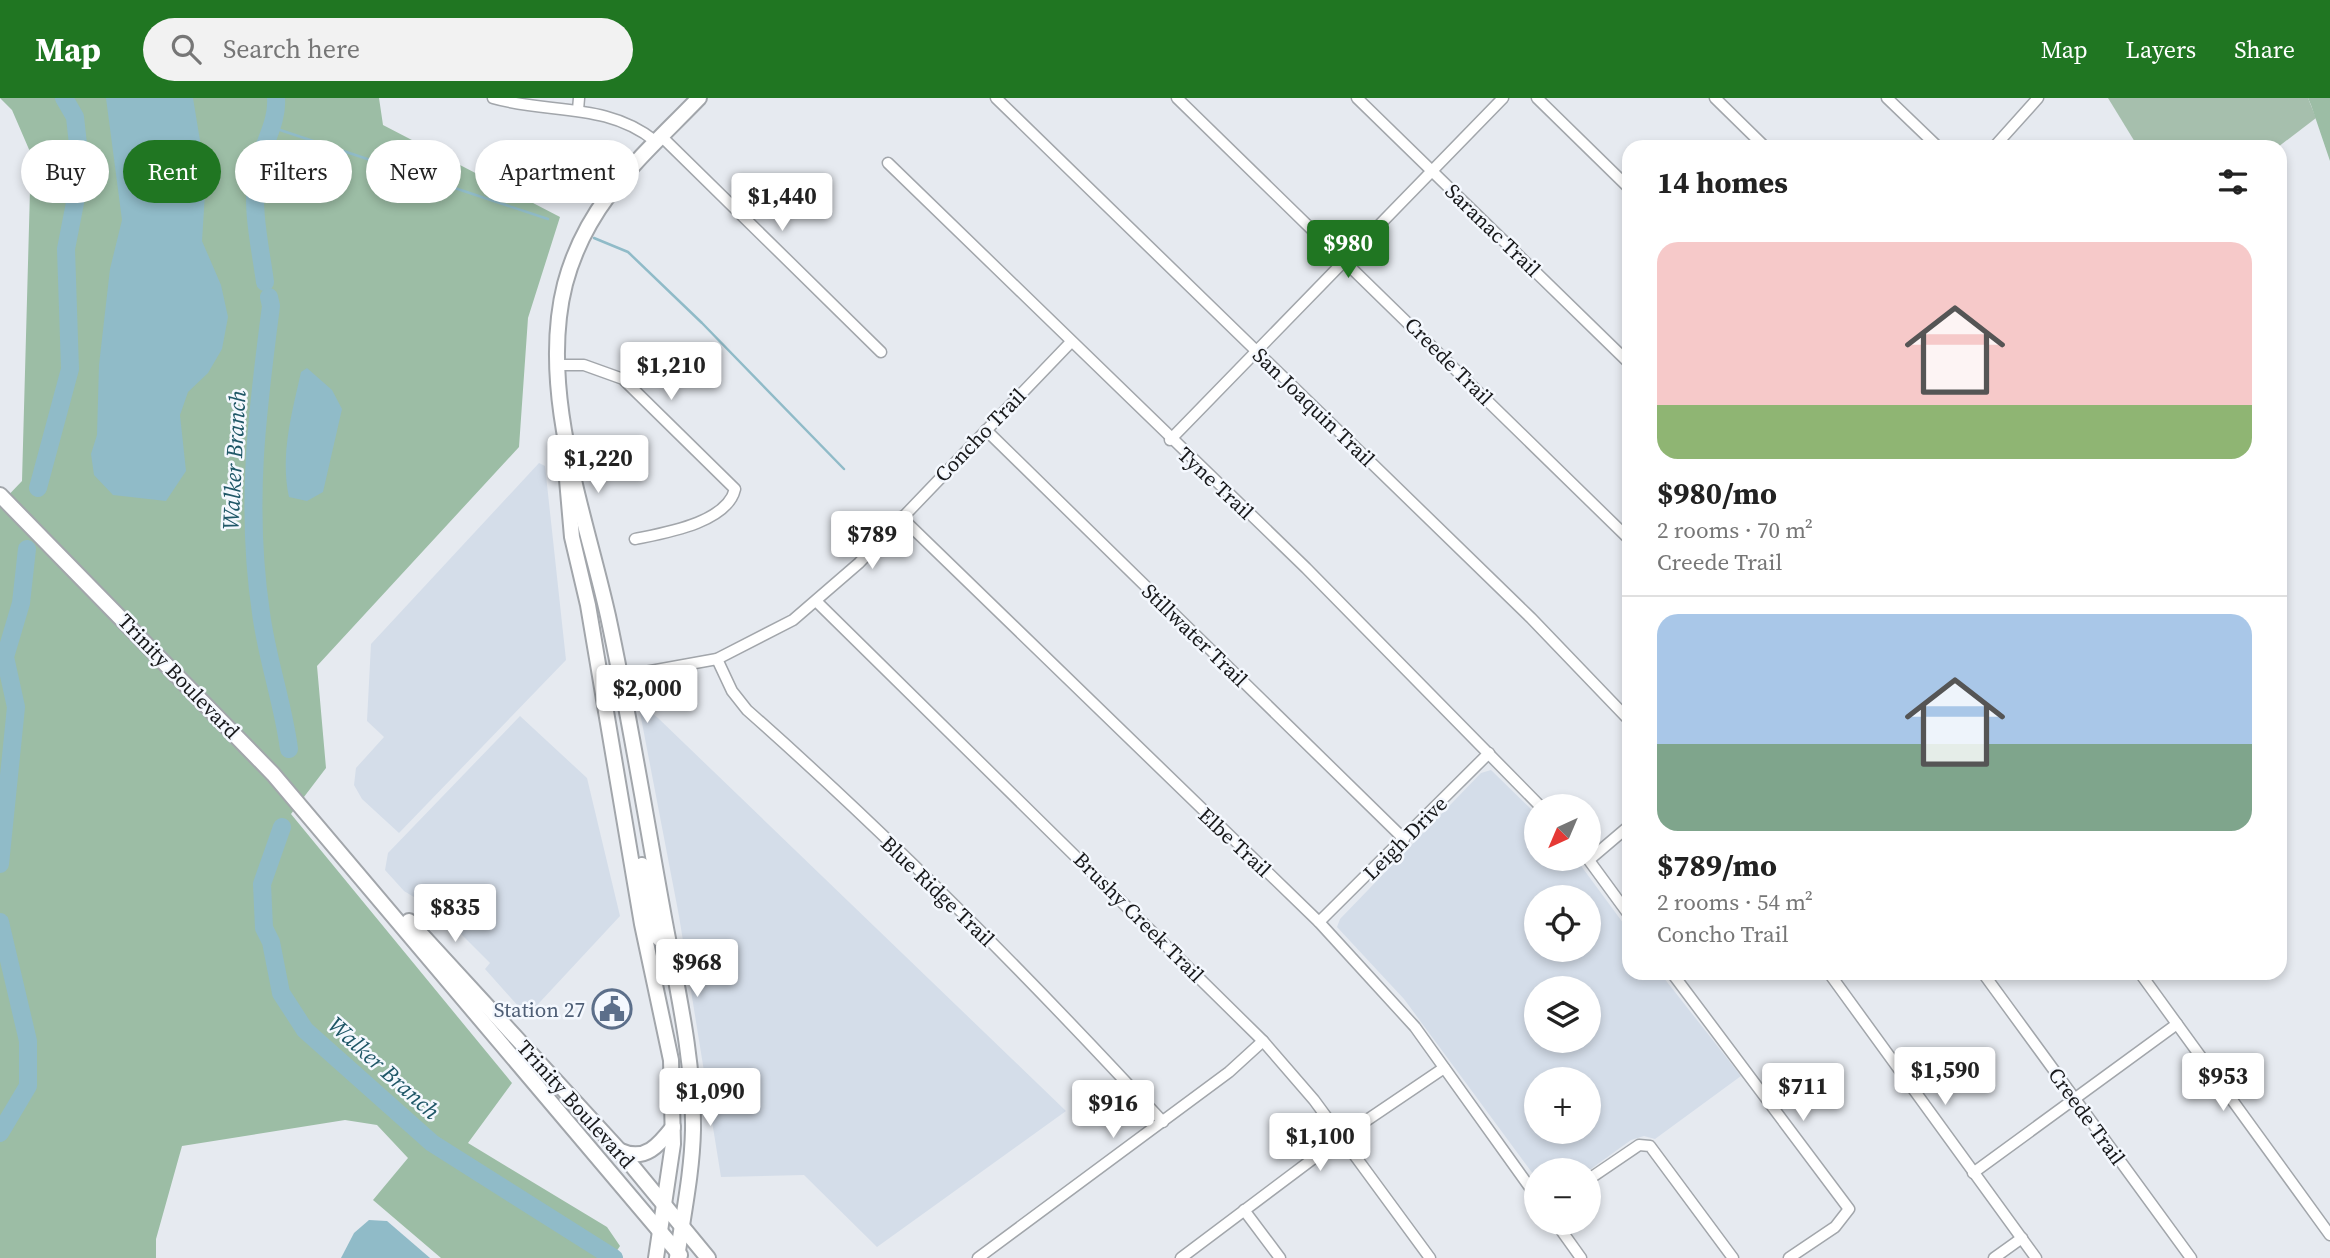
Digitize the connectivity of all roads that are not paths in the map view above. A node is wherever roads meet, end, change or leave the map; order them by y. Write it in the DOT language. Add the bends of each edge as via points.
graph roads {
  1 [pos="492,98"];
  2 [pos="579,98"];
  3 [pos="699,98"];
  4 [pos="996,98"];
  5 [pos="1177,98"];
  6 [pos="1357,98"];
  7 [pos="1503,98"];
  8 [pos="1537,98"];
  9 [pos="1715,98"];
  10 [pos="1887,98"];
  11 [pos="2038,98"];
  12 [pos="578,110"];
  13 [pos="658,139"];
  14 [pos="1758,140"];
  15 [pos="1931,140"];
  16 [pos="2000,140"];
  17 [pos="888,163"];
  18 [pos="1432,171"];
  19 [pos="1622,181"];
  20 [pos="1345,261"];
  21 [pos="1072,342"];
  22 [pos="881,352"];
  23 [pos="1257,352"];
  24 [pos="1622,356"];
  25 [pos="559,365"];
  26 [pos="561,414"];
  27 [pos="986,430"];
  28 [pos="1170,440"];
  29 [pos="0,495"];
  30 [pos="901,517"];
  31 [pos="1622,532"];
  32 [pos="635,539"];
  33 [pos="817,602"];
  34 [pos="717,659"];
  35 [pos="621,676"];
  36 [pos="601,680"];
  37 [pos="1622,713"];
  38 [pos="1489,753"];
  39 [pos="1528,794"];
  40 [pos="621,799"];
  41 [pos="1622,832"];
  42 [pos="1405,839"];
  43 [pos="1601,850"];
  44 [pos="352,863"];
  45 [pos="1598,872"];
  46 [pos="1622,905"];
  47 [pos="1320,922"];
  48 [pos="668,940"];
  49 [pos="674,976"];
  50 [pos="653,977"];
  51 [pos="1677,980"];
  52 [pos="1834,980"];
  53 [pos="1988,980"];
  54 [pos="2145,980"];
  55 [pos="2177,1024"];
  56 [pos="1263,1041"];
  57 [pos="1444,1068"];
  58 [pos="2075,1099"];
  59 [pos="1163,1122"];
  60 [pos="673,1127"];
  61 [pos="1342,1137"];
  62 [pos="619,1150"];
  63 [pos="1601,1171"];
  64 [pos="1973,1173"];
  65 [pos="1524,1179"];
  66 [pos="662,1201"];
  67 [pos="1244,1210"];
  68 [pos="681,1225"];
  69 [pos="660,1230"];
  70 [pos="1565,1235"];
  71 [pos="2330,1235"];
  72 [pos="2021,1238"];
  73 [pos="679,1256"];
  74 [pos="980,1257"];
  75 [pos="656,1258"];
  76 [pos="708,1258"];
  77 [pos="1181,1258"];
  78 [pos="1280,1258"];
  79 [pos="1430,1258"];
  80 [pos="1581,1258"];
  81 [pos="1733,1258"];
  82 [pos="1790,1258"];
  83 [pos="1994,1258"];
  84 [pos="2036,1258"];
  85 [pos="2191,1258"];
  1 -- 12 [label="street" via="524,106"];
  2 -- 12 [label="street"];
  3 -- 13 [label="main road"];
  4 -- 23 [label="street, San Joaquin Trail"];
  5 -- 20 [label="street, Creede Trail"];
  6 -- 18 [label="street, Saranac Trail"];
  7 -- 18 [label="street"];
  8 -- 19 [label="street"];
  9 -- 14 [label="street"];
  10 -- 15 [label="street"];
  11 -- 16 [label="street"];
  12 -- 13 [label="street" via="615,117"];
  13 -- 22 [label="street"];
  13 -- 25 [label="main road" via="589,220 566,283"];
  17 -- 21 [label="street, Tyne Trail"];
  18 -- 20 [label="street"];
  18 -- 24 [label="street, Saranac Trail"];
  20 -- 23 [label="street"];
  20 -- 31 [label="street, Creede Trail"];
  21 -- 27 [label="street, Concho Trail"];
  21 -- 28 [label="street, Tyne Trail"];
  23 -- 28 [label="street"];
  23 -- 37 [label="street, San Joaquin Trail"];
  25 -- 26 [label="main road"];
  25 -- 32 [label="street" via="584,365 623,379 735,489 724,508 695,524"];
  26 -- 35 [label="main road"];
  26 -- 36 [label="main road" via="572,537"];
  27 -- 30 [label="street, Concho Trail"];
  27 -- 42 [label="street, Stillwater Trail"];
  28 -- 38 [label="street, Tyne Trail" via="1306,568"];
  29 -- 44 [label="main road, Trinity Boulevard" via="273,774"];
  30 -- 33 [label="street, Concho Trail"];
  30 -- 47 [label="street, Elbe Trail"];
  33 -- 34 [label="street, Concho Trail" via="770,634"];
  33 -- 56 [label="street, Brushy Creek Trail"];
  34 -- 35 [label="street, Concho Trail"];
  34 -- 59 [label="street, Blue Ridge Trail" via="747,710 952,904"];
  35 -- 36 [label="street, Concho Trail"];
  35 -- 48 [label="main road"];
  36 -- 40 [label="main road"];
  38 -- 39 [label="street, Tyne Trail"];
  38 -- 42 [label="street, Leigh Drive"];
  40 -- 48 [label="main road" via="631,814 655,935"];
  40 -- 50 [label="main road"];
  41 -- 43 [label="street"];
  42 -- 47 [label="street, Leigh Drive"];
  44 -- 62 [label="main road, Trinity Boulevard"];
  44 -- 69 [label="main road, Trinity Boulevard" via="516,1065"];
  45 -- 46 [label="street"];
  47 -- 57 [label="street, Elbe Trail" via="1408,1019"];
  48 -- 49 [label="main road"];
  49 -- 50 [label="main road"];
  49 -- 68 [label="main road" via="690,1072 693,1129"];
  50 -- 60 [label="main road" via="671,1060"];
  51 -- 82 [label="street" via="1849,1209 1835,1227"];
  52 -- 64 [label="street"];
  53 -- 58 [label="street, Creede Trail"];
  54 -- 55 [label="street"];
  55 -- 58 [label="street"];
  55 -- 71 [label="street"];
  56 -- 59 [label="street"];
  56 -- 61 [label="street, Brushy Creek Trail"];
  57 -- 61 [label="street"];
  57 -- 65 [label="street, Elbe Trail"];
  58 -- 64 [label="street"];
  58 -- 85 [label="street, Creede Trail"];
  59 -- 74 [label="street"];
  60 -- 62 [label="main road" via="643,1155"];
  60 -- 66 [label="main road"];
  61 -- 67 [label="street"];
  61 -- 79 [label="street, Brushy Creek Trail"];
  62 -- 66 [label="main road, Trinity Boulevard"];
  63 -- 81 [label="street" via="1639,1145 1650,1146"];
  64 -- 72 [label="street"];
  66 -- 68 [label="main road, Trinity Boulevard"];
  66 -- 69 [label="main road"];
  67 -- 77 [label="street"];
  67 -- 78 [label="street"];
  68 -- 73 [label="main road"];
  68 -- 76 [label="main road, Trinity Boulevard"];
  69 -- 73 [label="main road, Trinity Boulevard"];
  69 -- 75 [label="main road"];
  70 -- 80 [label="street"];
  72 -- 83 [label="street"];
  72 -- 84 [label="street"];
}
